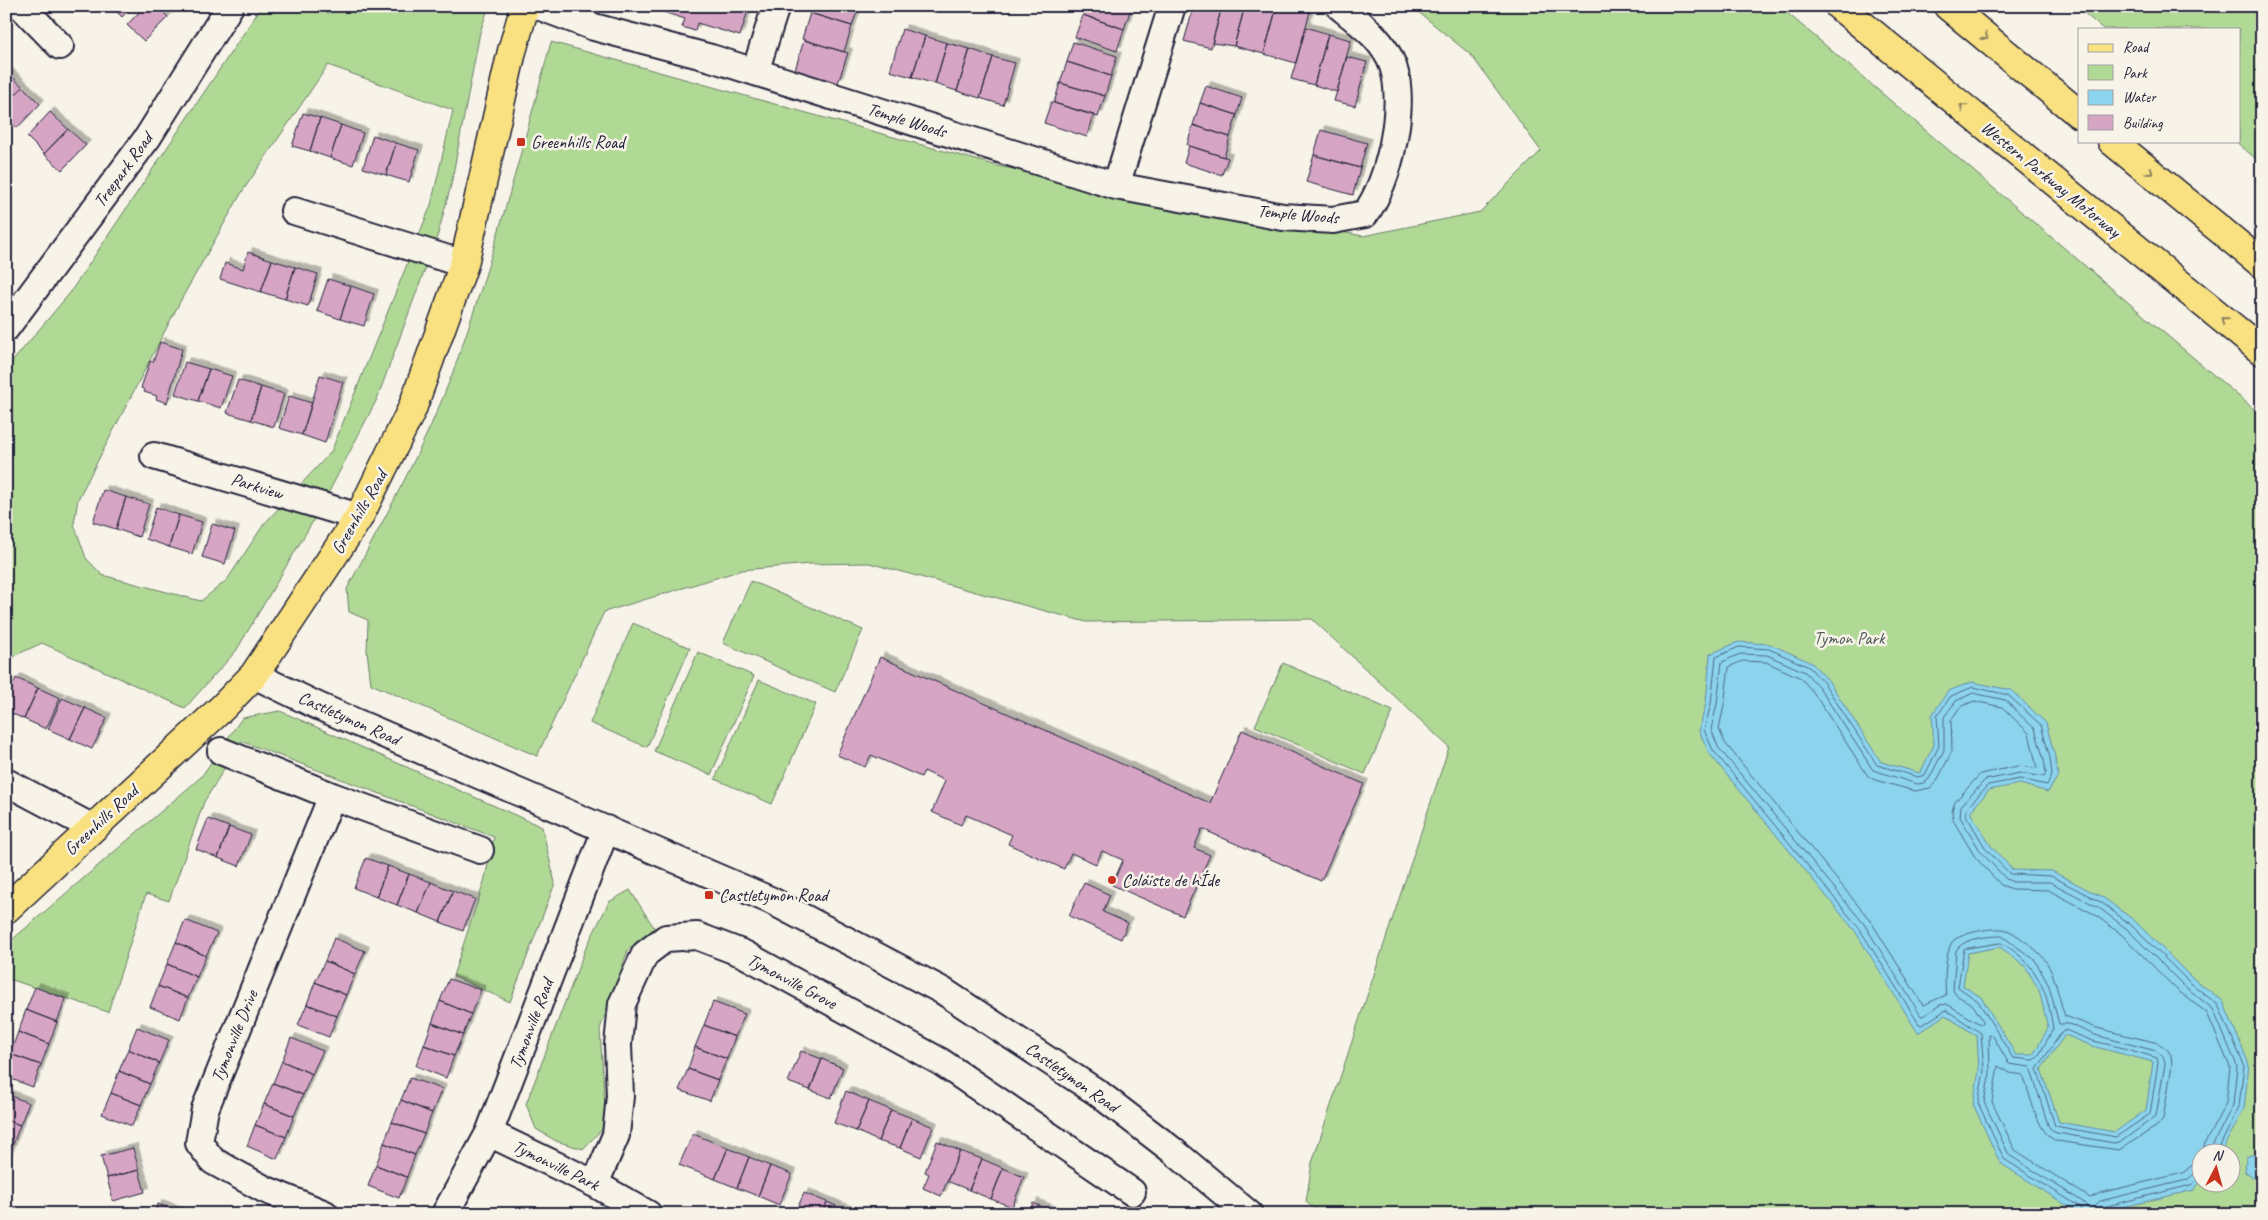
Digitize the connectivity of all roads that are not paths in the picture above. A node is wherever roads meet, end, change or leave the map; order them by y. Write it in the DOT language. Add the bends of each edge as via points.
graph roads {
  1 [pos="21,6"];
  2 [pos="230,6"];
  3 [pos="525,6"];
  4 [pos="538,6"];
  5 [pos="776,6"];
  6 [pos="1172,6"];
  7 [pos="1340,6"];
  8 [pos="1840,6"];
  9 [pos="1948,6"];
  10 [pos="60,46"];
  11 [pos="755,72"];
  12 [pos="2078,113"];
  13 [pos="2113,142"];
  14 [pos="1116,186"];
  15 [pos="294,211"];
  16 [pos="464,264"];
  17 [pos="2262,264"];
  18 [pos="6,328"];
  19 [pos="2262,351"];
  20 [pos="154,456"];
  21 [pos="359,517"];
  22 [pos="254,675"];
  23 [pos="221,750"];
  24 [pos="6,782"];
  25 [pos="332,796"];
  26 [pos="93,828"];
  27 [pos="606,829"];
  28 [pos="480,850"];
  29 [pos="6,909"];
  30 [pos="489,1133"];
  31 [pos="595,1184"];
  32 [pos="1132,1192"];
  33 [pos="325,1214"];
  34 [pos="445,1214"];
  35 [pos="648,1214"];
  36 [pos="1249,1214"];
  1 -- 10 [label="street"];
  2 -- 18 [label="street, Treepark Road" via="148,136"];
  3 -- 16 [label="main road, Greenhills Road"];
  4 -- 11 [label="street, Temple Woods" via="594,27"];
  5 -- 11 [label="street"];
  6 -- 14 [label="street"];
  7 -- 14 [label="street, Temple Woods" via="1378,39 1393,65 1397,87 1397,113 1389,159 1378,193 1365,214 1333,220 1283,217"];
  19 -- 8 [label="main road, Western Parkway Motorway, one-way"];
  9 -- 12 [label="main road, one-way"];
  11 -- 14 [label="street, Temple Woods"];
  13 -- 17 [label="main road, one-way"];
  15 -- 16 [label="street"];
  16 -- 21 [label="main road, Greenhills Road" via="412,410"];
  20 -- 21 [label="street, Parkview"];
  21 -- 22 [label="main road, Greenhills Road"];
  22 -- 26 [label="main road, Greenhills Road"];
  22 -- 27 [label="street, Castletymon Road" via="318,706"];
  23 -- 25 [label="street"];
  24 -- 26 [label="street"];
  25 -- 28 [label="street"];
  25 -- 33 [label="street, Tymonville Drive" via="205,1109 199,1143 213,1161 264,1189"];
  26 -- 29 [label="main road, Greenhills Road"];
  27 -- 30 [label="street, Tymonville Road"];
  27 -- 36 [label="street, Castletymon Road" via="770,900 943,991 1098,1093"];
  30 -- 31 [label="street, Tymonville Park"];
  30 -- 34 [label="street, Tymonville Road"];
  31 -- 32 [label="street, Tymonville Grove" via="616,1135 622,1004 645,954 666,938 697,936 744,954 941,1062"];
  31 -- 35 [label="street, Tymonville Park"];
}
